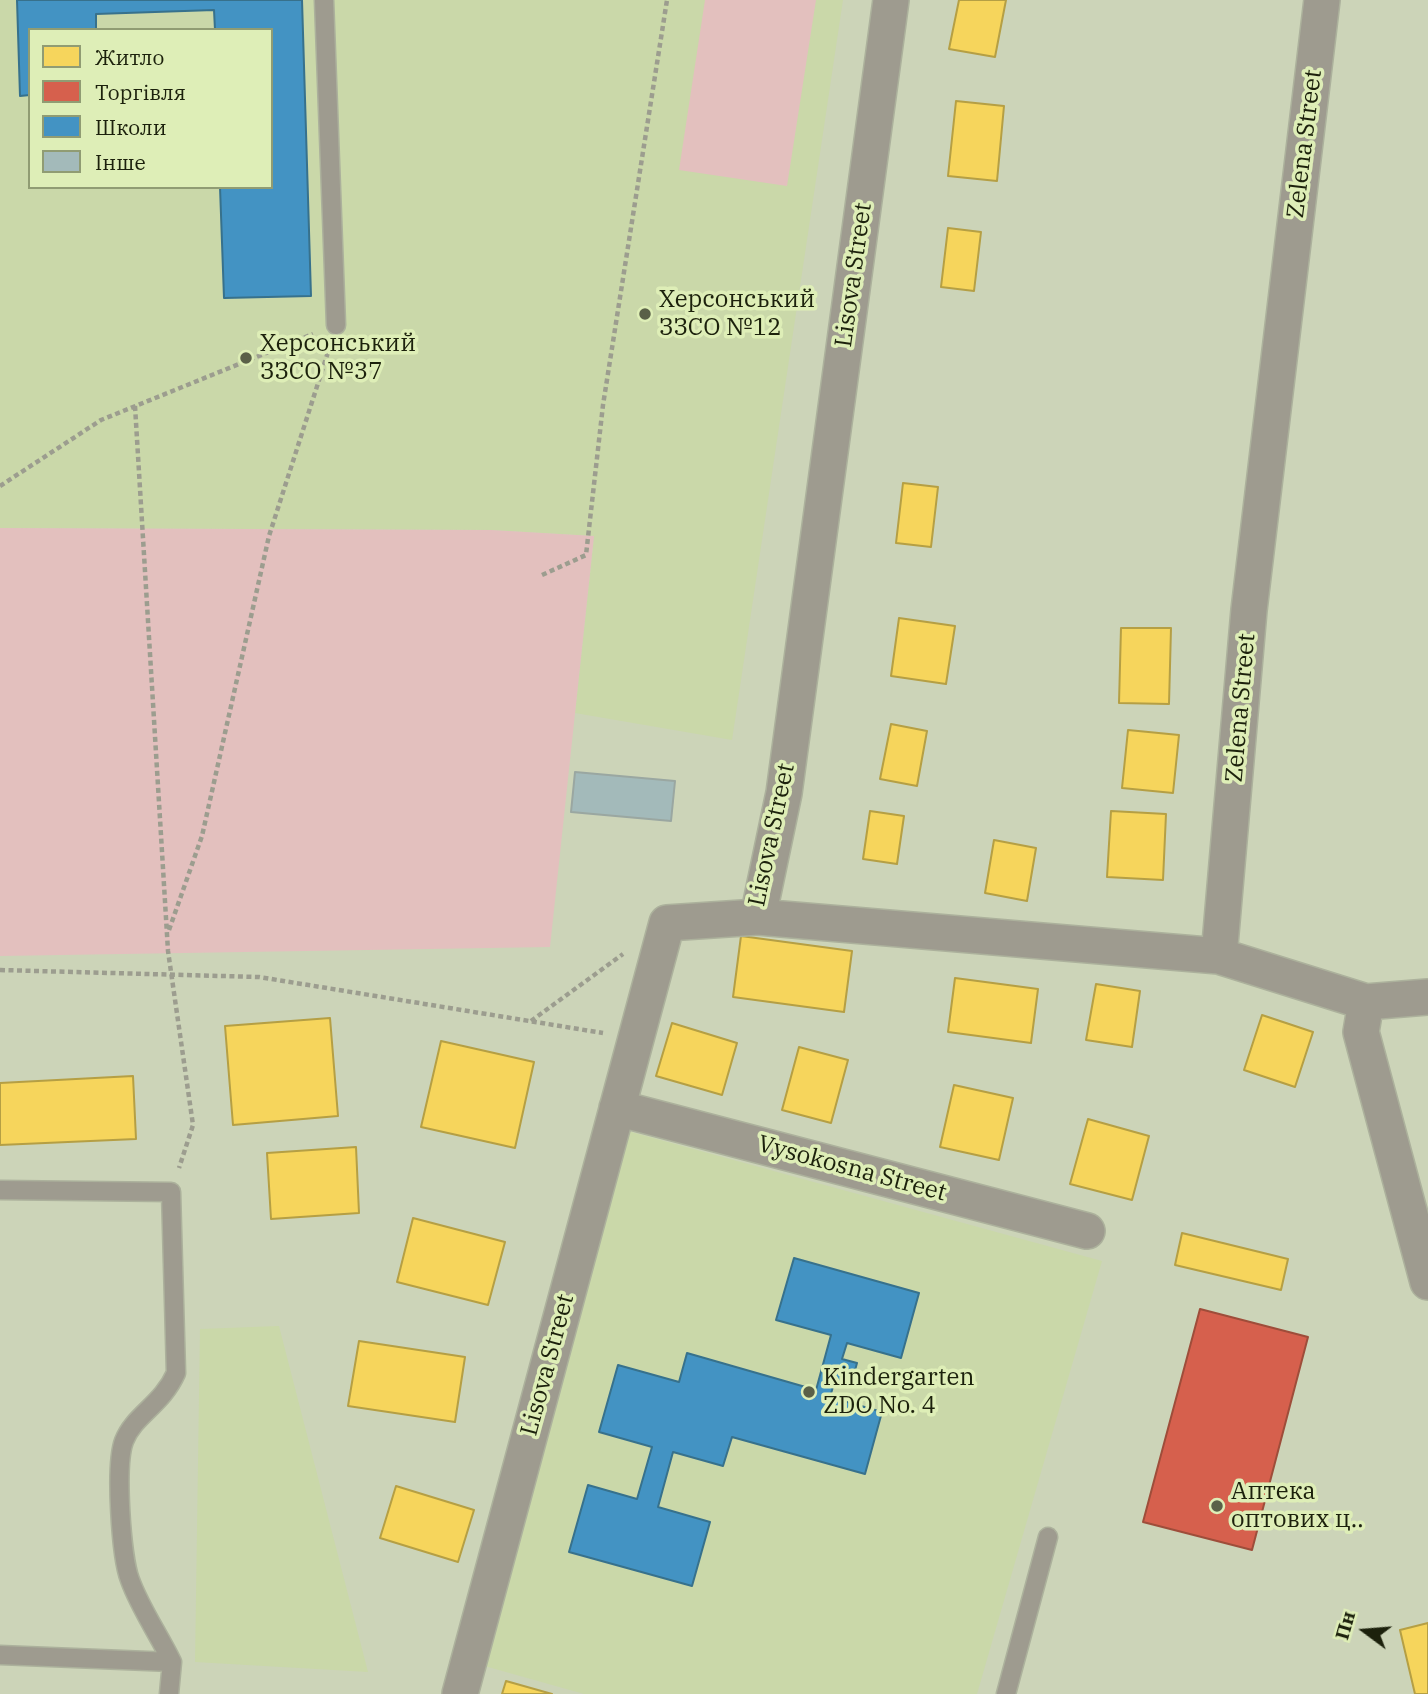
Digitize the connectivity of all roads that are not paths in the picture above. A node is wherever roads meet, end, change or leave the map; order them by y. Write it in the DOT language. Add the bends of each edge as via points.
graph roads {
  1 [pos="324,0"];
  2 [pos="891,0"];
  3 [pos="1322,0"];
  4 [pos="336,325"];
  5 [pos="758,916"];
  6 [pos="1219,956"];
  7 [pos="1428,997"];
  8 [pos="1366,1002"];
  9 [pos="617,1108"];
  10 [pos="0,1191"];
  11 [pos="1087,1231"];
  12 [pos="1428,1282"];
  13 [pos="1048,1537"];
  14 [pos="0,1655"];
  15 [pos="172,1662"];
  16 [pos="169,1694"];
  17 [pos="460,1694"];
  18 [pos="1006,1694"];
  1 -- 4 [label="lane"];
  2 -- 5 [label="street, Lisova Street" via="784,793"];
  3 -- 6 [label="street, Zelena Street" via="1249,610"];
  5 -- 6 [label="street"];
  5 -- 9 [label="street, Lisova Street" via="667,923"];
  6 -- 8 [label="street"];
  7 -- 8 [label="street"];
  8 -- 12 [label="street" via="1361,1032"];
  9 -- 11 [label="street, Vysokosna Street"];
  9 -- 17 [label="street, Lisova Street"];
  10 -- 15 [label="lane" via="172,1192 176,1373 168,1391 135,1423 124,1441 120,1471 129,1579"];
  13 -- 18 [label="lane"];
  14 -- 15 [label="lane"];
  15 -- 16 [label="lane"];
}
